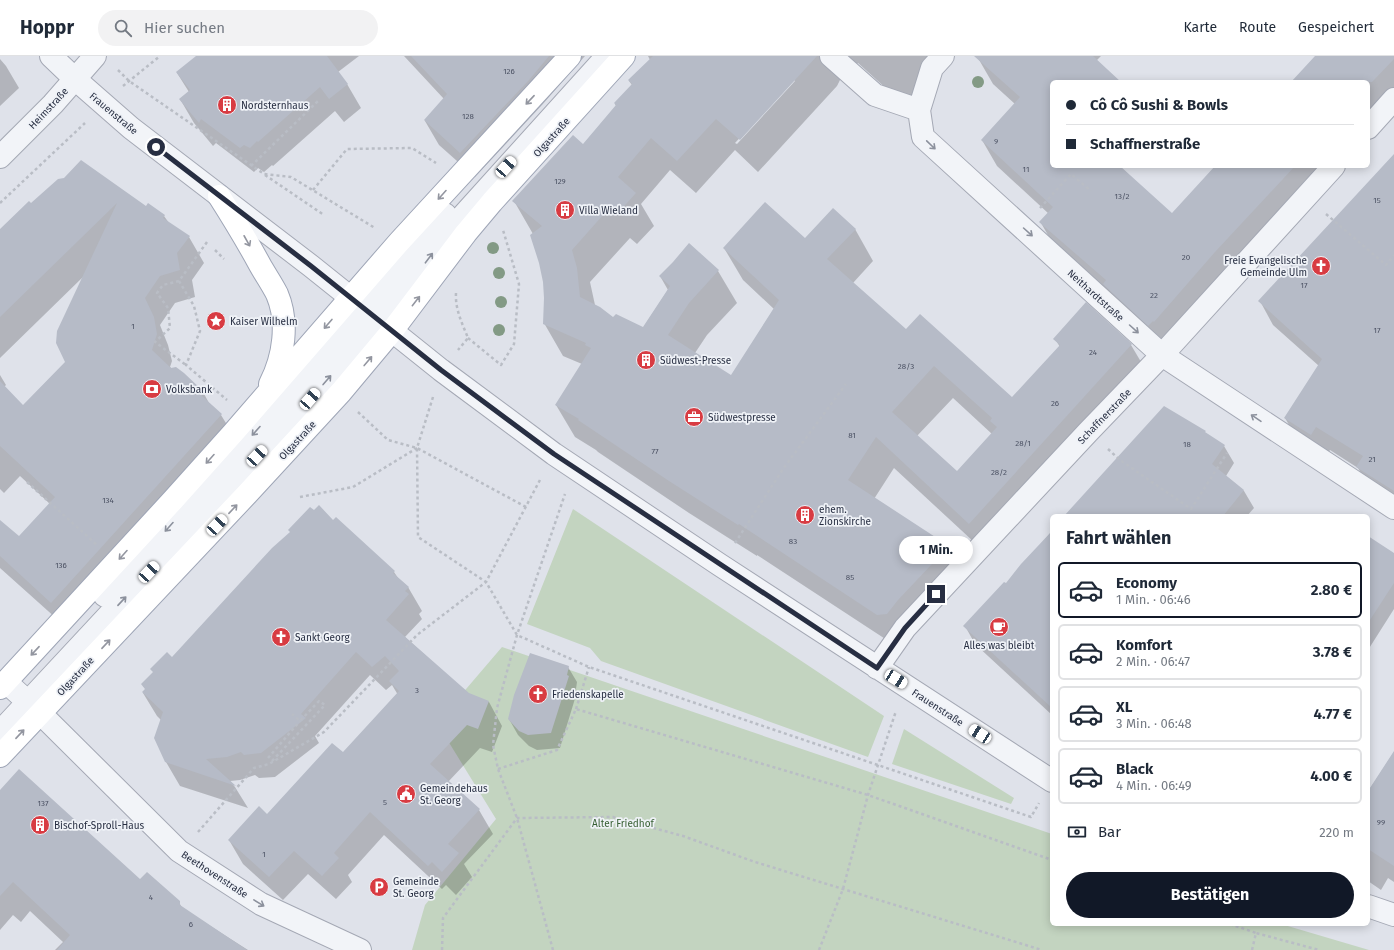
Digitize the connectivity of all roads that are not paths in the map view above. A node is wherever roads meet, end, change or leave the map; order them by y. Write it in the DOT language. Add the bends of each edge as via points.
graph roads {
  1 [pos="51,56"];
  2 [pos="94,56"];
  3 [pos="570,56"];
  4 [pos="588,56"];
  5 [pos="607,56"];
  6 [pos="624,56"];
  7 [pos="831,56"];
  8 [pos="943,56"];
  9 [pos="75,79"];
  10 [pos="1394,99"];
  11 [pos="919,110"];
  12 [pos="1370,126"];
  13 [pos="0,157"];
  14 [pos="1332,168"];
  15 [pos="218,196"];
  16 [pos="371,315"];
  17 [pos="1162,355"];
  18 [pos="255,408"];
  19 [pos="1394,508"];
  20 [pos="877,668"];
  21 [pos="18,695"];
  22 [pos="0,711"];
  23 [pos="0,732"];
  24 [pos="0,756"];
  25 [pos="1050,780"];
  26 [pos="1370,907"];
  27 [pos="1394,915"];
  28 [pos="360,950"];
  1 -- 9 [label="street, Frauenstraße"];
  2 -- 9 [label="street, Heimstraße"];
  3 -- 16 [label="main road, Olgastraße, one-way" via="399,242"];
  4 -- 16 [label="street" via="440,220"];
  16 -- 5 [label="street, one-way"];
  16 -- 6 [label="main road, Olgastraße, one-way" via="438,271 492,202"];
  7 -- 11 [label="street" via="874,95"];
  8 -- 11 [label="street" via="932,68"];
  9 -- 13 [label="street, Heimstraße"];
  9 -- 15 [label="street, Frauenstraße"];
  10 -- 12 [label="street"];
  11 -- 17 [label="street, Neithardtstraße, one-way" via="923,137"];
  14 -- 17 [label="street, Schaffnerstraße"];
  15 -- 16 [label="street, Frauenstraße"];
  15 -- 18 [label="main road, one-way" via="277,294 282,311 284,329 279,363 272,382"];
  16 -- 18 [label="main road, Olgastraße, one-way"];
  16 -- 20 [label="street, Frauenstraße" via="554,454"];
  16 -- 21 [label="street, one-way" via="283,402"];
  21 -- 16 [label="main road, Olgastraße, one-way" via="296,441 341,392"];
  19 -- 17 [label="street, Neithardtstraße, one-way"];
  17 -- 20 [label="street, Schaffnerstraße" via="905,628"];
  18 -- 21 [label="main road, Olgastraße, one-way" via="116,562"];
  20 -- 25 [label="street, Frauenstraße"];
  21 -- 22 [label="street"];
  21 -- 23 [label="street"];
  24 -- 21 [label="main road, Olgastraße, one-way"];
  21 -- 28 [label="street, Beethovenstraße, one-way" via="179,851 261,904"];
  26 -- 27 [label="street"];
}
